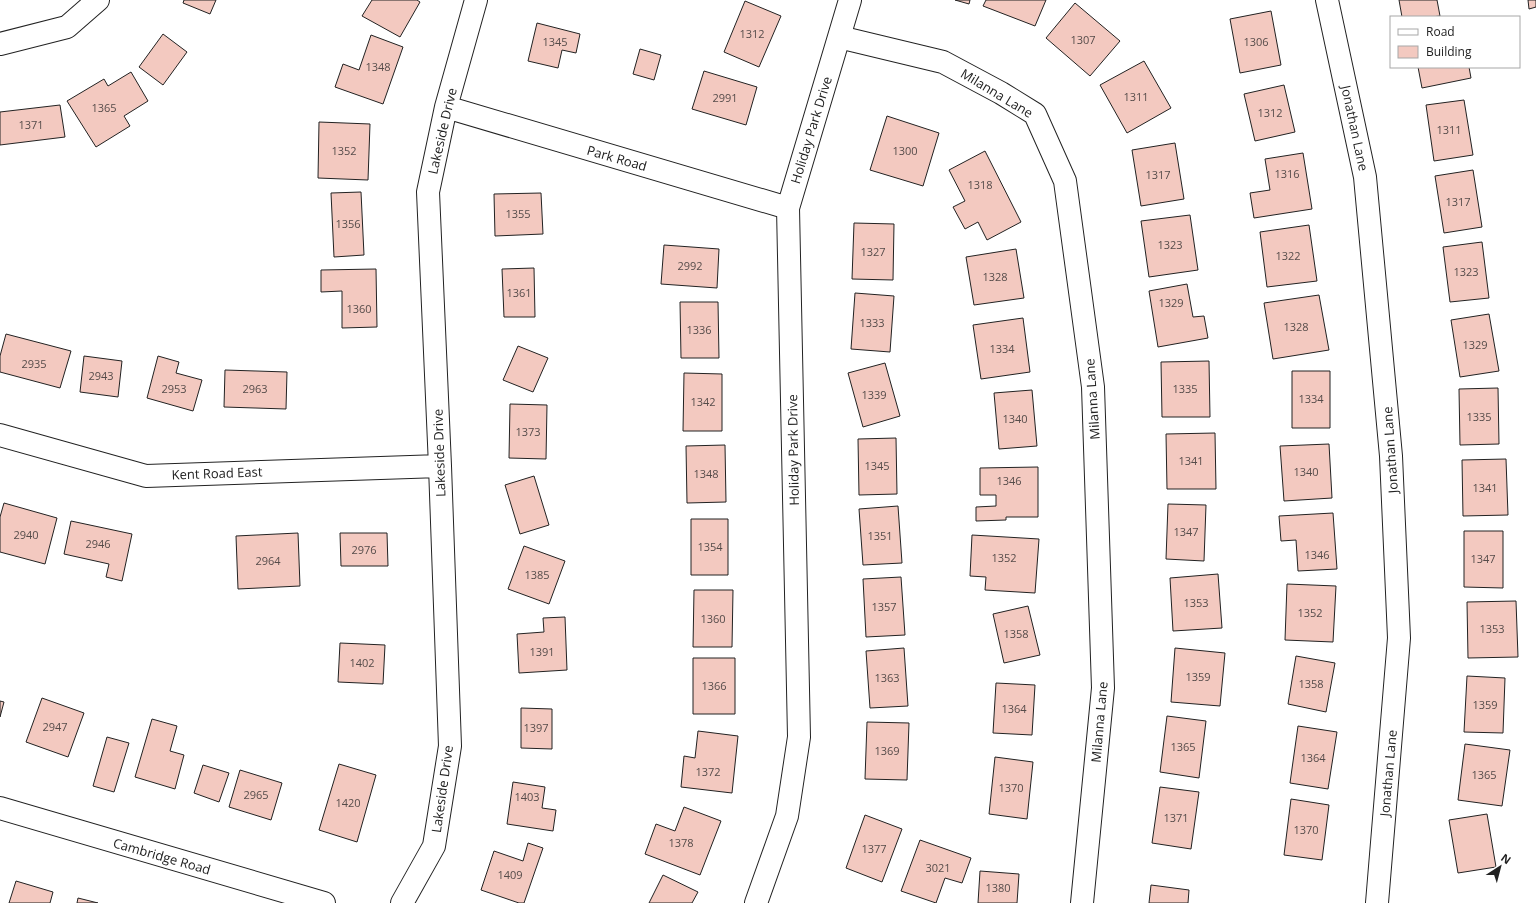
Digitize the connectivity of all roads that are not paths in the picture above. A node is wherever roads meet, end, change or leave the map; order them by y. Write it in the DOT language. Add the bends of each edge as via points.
graph roads {
  1 [pos="98,0"];
  2 [pos="476,0"];
  3 [pos="850,0"];
  4 [pos="1327,0"];
  5 [pos="839,37"];
  6 [pos="0,44"];
  7 [pos="446,107"];
  8 [pos="788,208"];
  9 [pos="0,435"];
  10 [pos="440,466"];
  11 [pos="0,808"];
  12 [pos="324,903"];
  13 [pos="402,903"];
  14 [pos="756,903"];
  15 [pos="1082,903"];
  16 [pos="1377,903"];
  1 -- 6 [label="street" via="67,27"];
  2 -- 7 [label="street, Lakeside Drive"];
  3 -- 5 [label="street, Holiday Park Drive"];
  4 -- 16 [label="street, Jonathan Lane" via="1366,177 1391,456 1399,638"];
  5 -- 8 [label="street, Holiday Park Drive"];
  5 -- 15 [label="street, Milanna Lane" via="943,62 1035,114 1065,181 1093,387 1103,688"];
  7 -- 8 [label="street, Park Road"];
  7 -- 10 [label="street, Lakeside Drive" via="428,192"];
  8 -- 14 [label="street, Holiday Park Drive" via="799,737 787,816"];
  9 -- 10 [label="street, Kent Road East" via="146,476"];
  10 -- 13 [label="street, Lakeside Drive" via="450,746 434,846"];
  11 -- 12 [label="street, Cambridge Road"];
}
